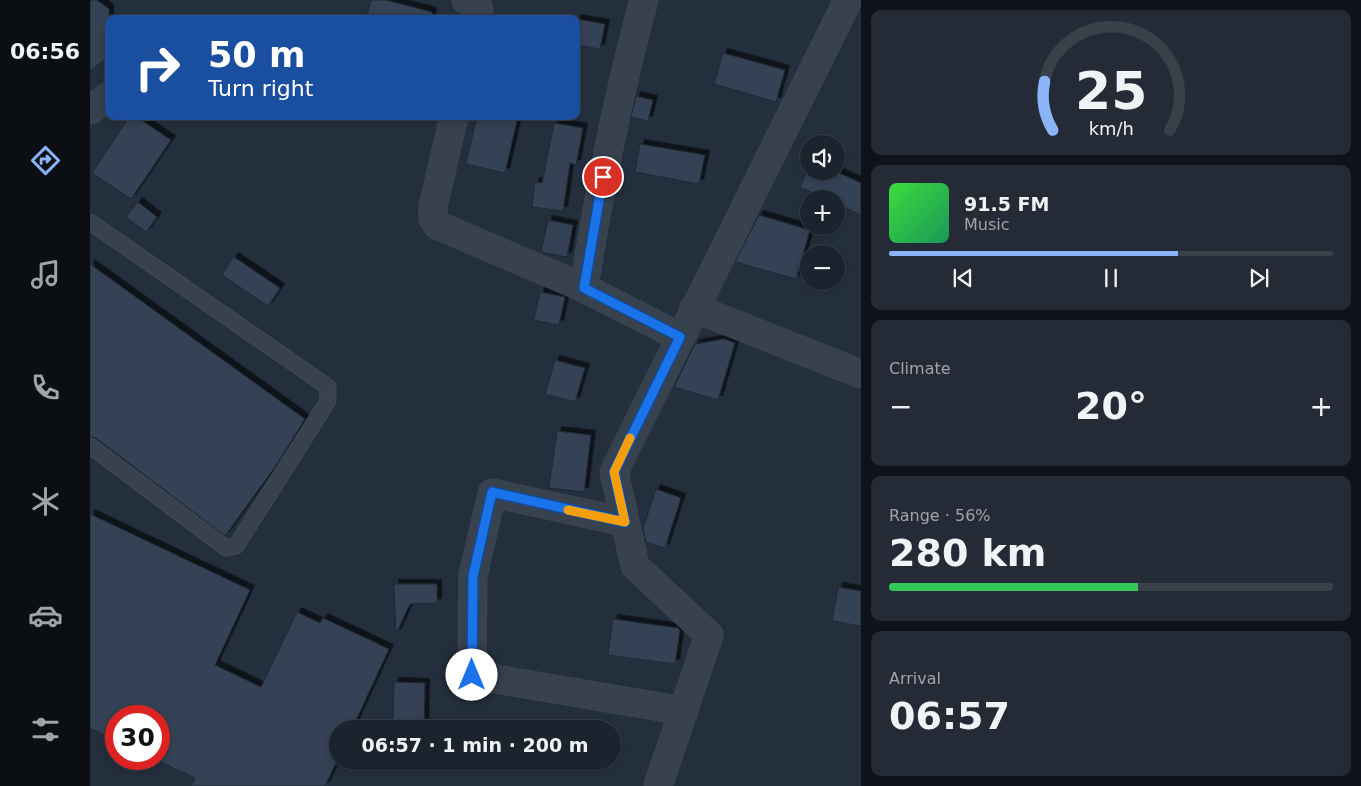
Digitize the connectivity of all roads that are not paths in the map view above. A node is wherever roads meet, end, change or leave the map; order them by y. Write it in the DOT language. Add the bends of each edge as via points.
graph roads {
  1 [pos="466,0"];
  2 [pos="644,0"];
  3 [pos="848,0"];
  4 [pos="478,15"];
  5 [pos="105,99"];
  6 [pos="90,110"];
  7 [pos="453,120"];
  8 [pos="90,222"];
  9 [pos="584,288"];
  10 [pos="694,308"];
  11 [pos="680,337"];
  12 [pos="861,374"];
  13 [pos="90,446"];
  14 [pos="625,522"];
  15 [pos="684,711"];
  16 [pos="658,786"];
  1 -- 4 [label="street" via="477,3"];
  2 -- 9 [label="street" via="623,80"];
  3 -- 10 [label="street"];
  5 -- 6 [label="street"];
  7 -- 9 [label="street" via="433,207 438,225"];
  8 -- 13 [label="lane" via="328,387 328,401 236,546 226,548"];
  9 -- 11 [label="street"];
  10 -- 11 [label="street"];
  10 -- 12 [label="street"];
  11 -- 14 [label="street" via="614,472"];
  14 -- 15 [label="street" via="635,566 709,635"];
  14 -- 15 [label="street" via="492,492 473,576 472,675"];
  15 -- 16 [label="street"];
}
